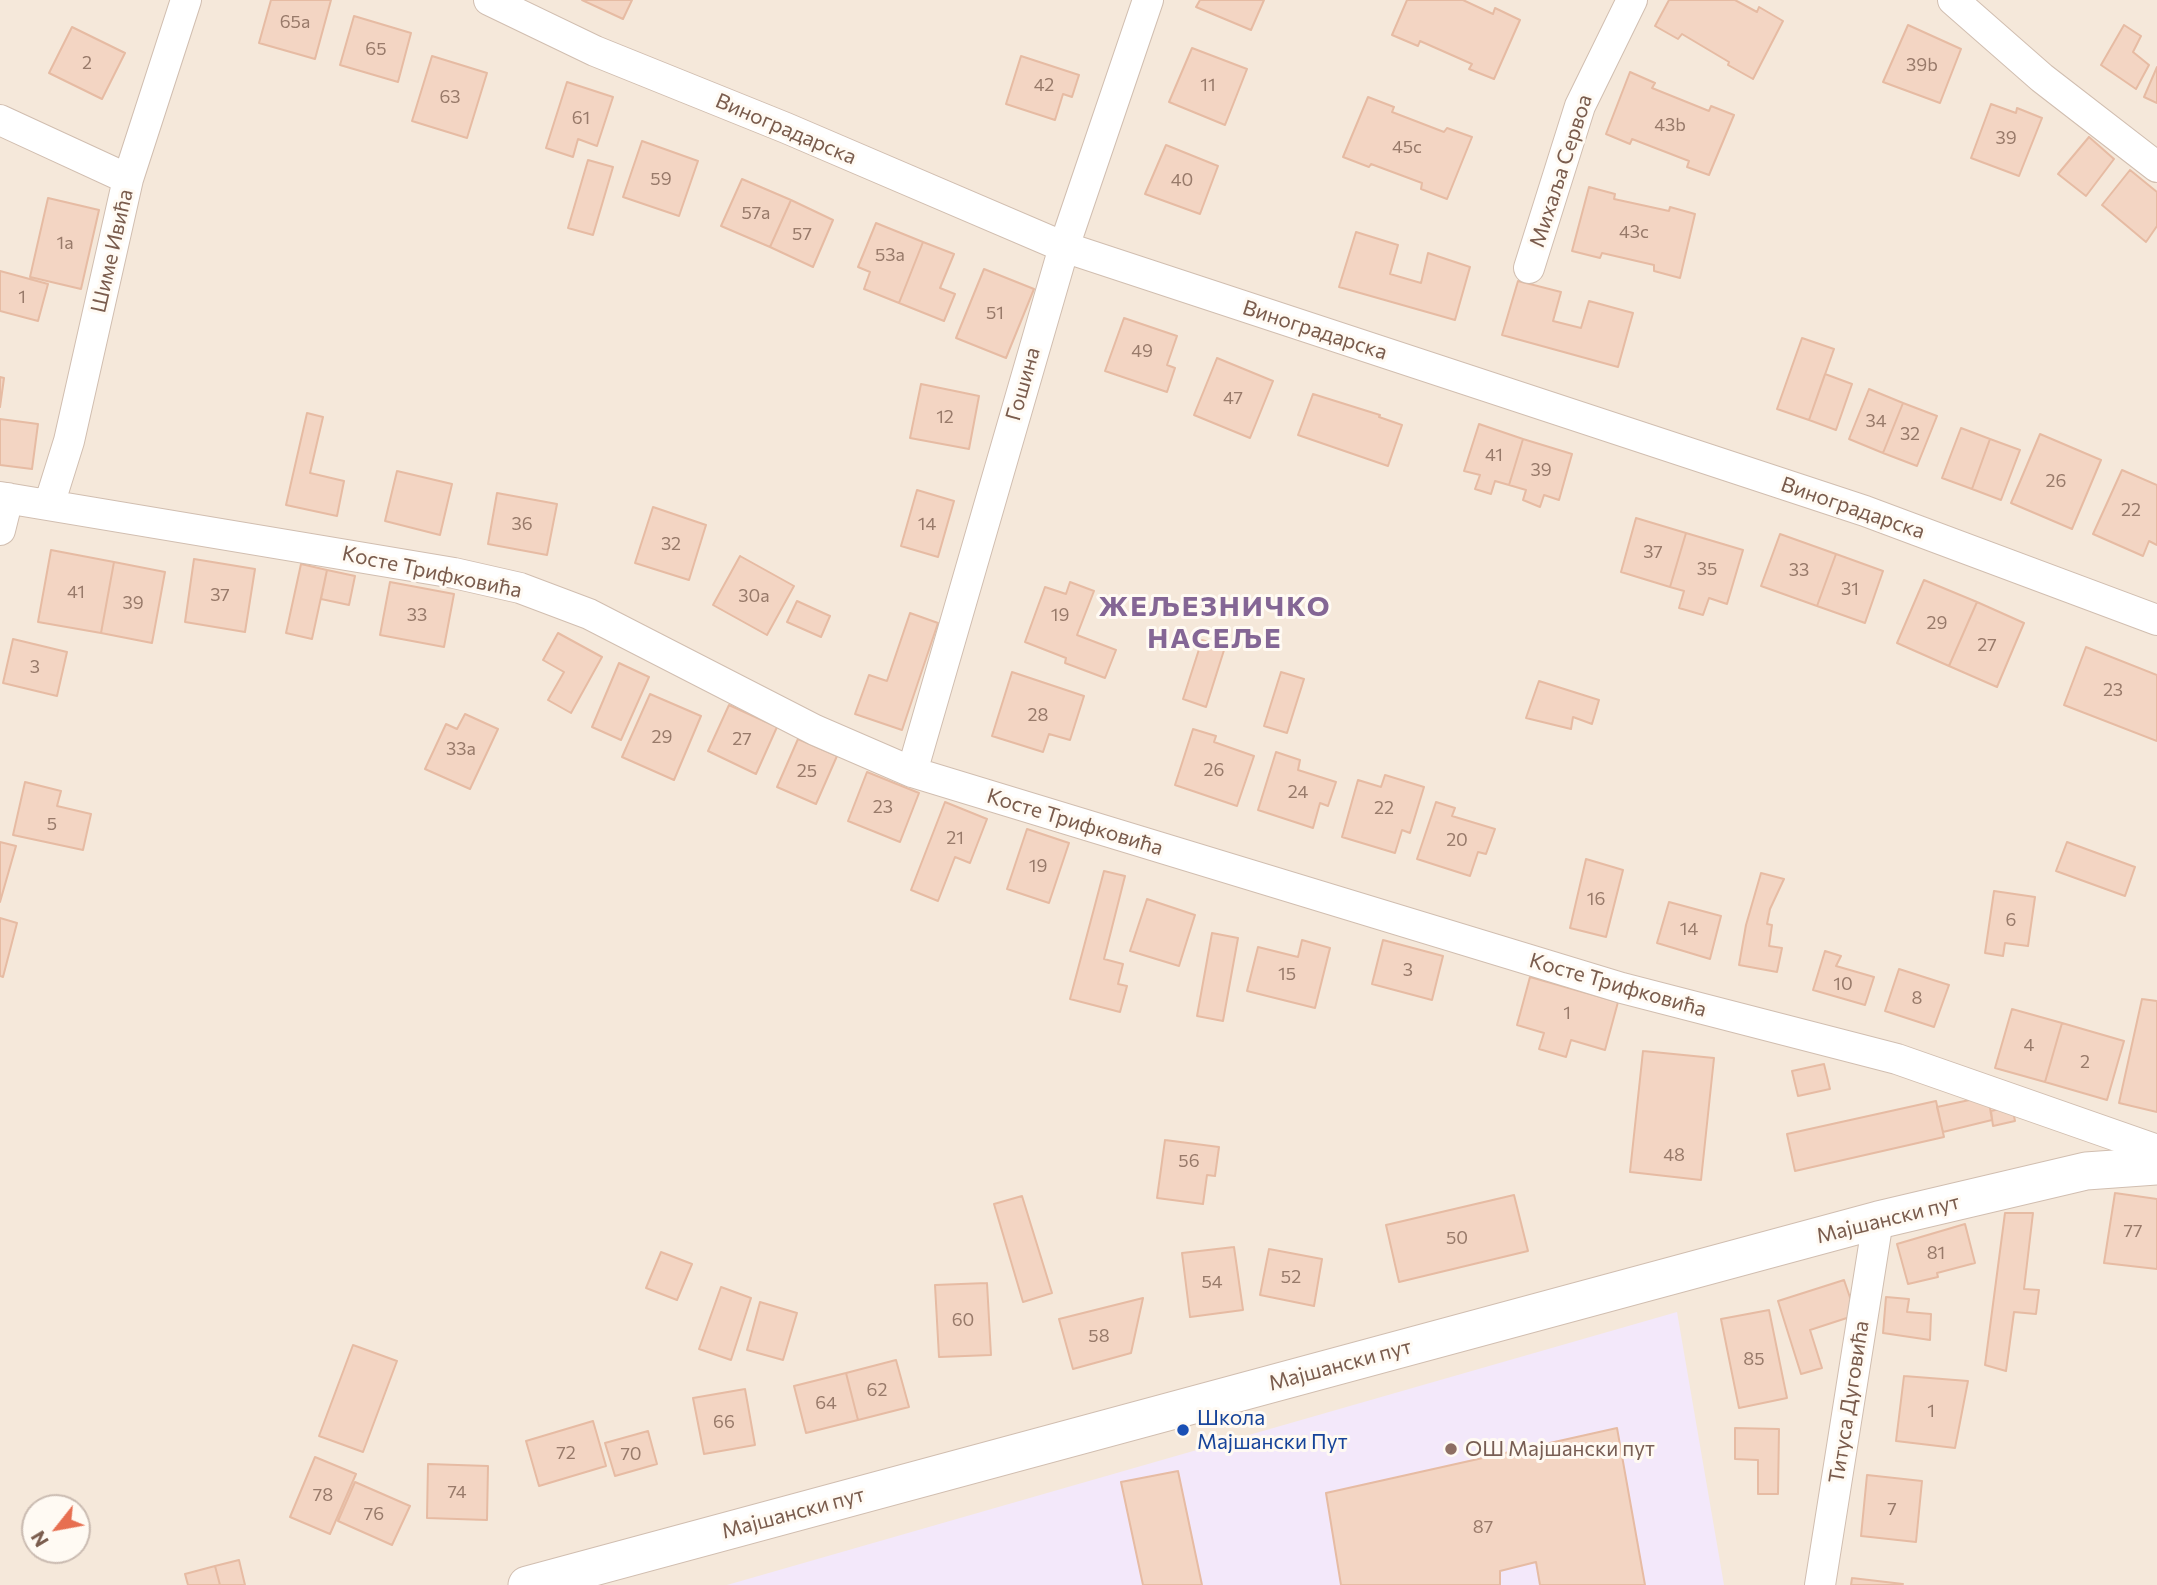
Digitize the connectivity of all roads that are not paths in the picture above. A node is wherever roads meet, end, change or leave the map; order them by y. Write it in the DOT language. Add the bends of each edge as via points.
graph roads {
  1 [pos="186,0"];
  2 [pos="489,0"];
  3 [pos="1148,0"];
  4 [pos="1632,0"];
  5 [pos="1953,0"];
  6 [pos="0,120"];
  7 [pos="2157,167"];
  8 [pos="128,179"];
  9 [pos="1064,247"];
  10 [pos="1529,268"];
  11 [pos="4,497"];
  12 [pos="49,505"];
  13 [pos="0,530"];
  14 [pos="2157,620"];
  15 [pos="912,772"];
  16 [pos="2157,1150"];
  17 [pos="2157,1166"];
  18 [pos="1878,1220"];
  19 [pos="527,1585"];
  20 [pos="1820,1585"];
  1 -- 8 [label="street, Шиме Ивића"];
  2 -- 9 [label="street, Виноградарска" via="595,51"];
  3 -- 9 [label="street, Гошина"];
  4 -- 10 [label="street, Михаља Сервоа" via="1580,106"];
  5 -- 7 [label="street" via="2042,78"];
  6 -- 8 [label="street"];
  8 -- 12 [label="street, Шиме Ивића" via="69,441"];
  9 -- 14 [label="street, Виноградарска" via="1865,511"];
  9 -- 15 [label="street, Гошина"];
  11 -- 12 [label="street, Косте Трифковића"];
  11 -- 13 [label="street"];
  12 -- 15 [label="street, Косте Трифковића" via="520,588 589,614 815,730"];
  15 -- 16 [label="street, Косте Трифковића" via="1622,988 1897,1059"];
  17 -- 18 [label="street, Мајшански пут" via="2086,1171"];
  18 -- 19 [label="street, Мајшански пут"];
  18 -- 20 [label="street, Титуса Дуговића"];
}
